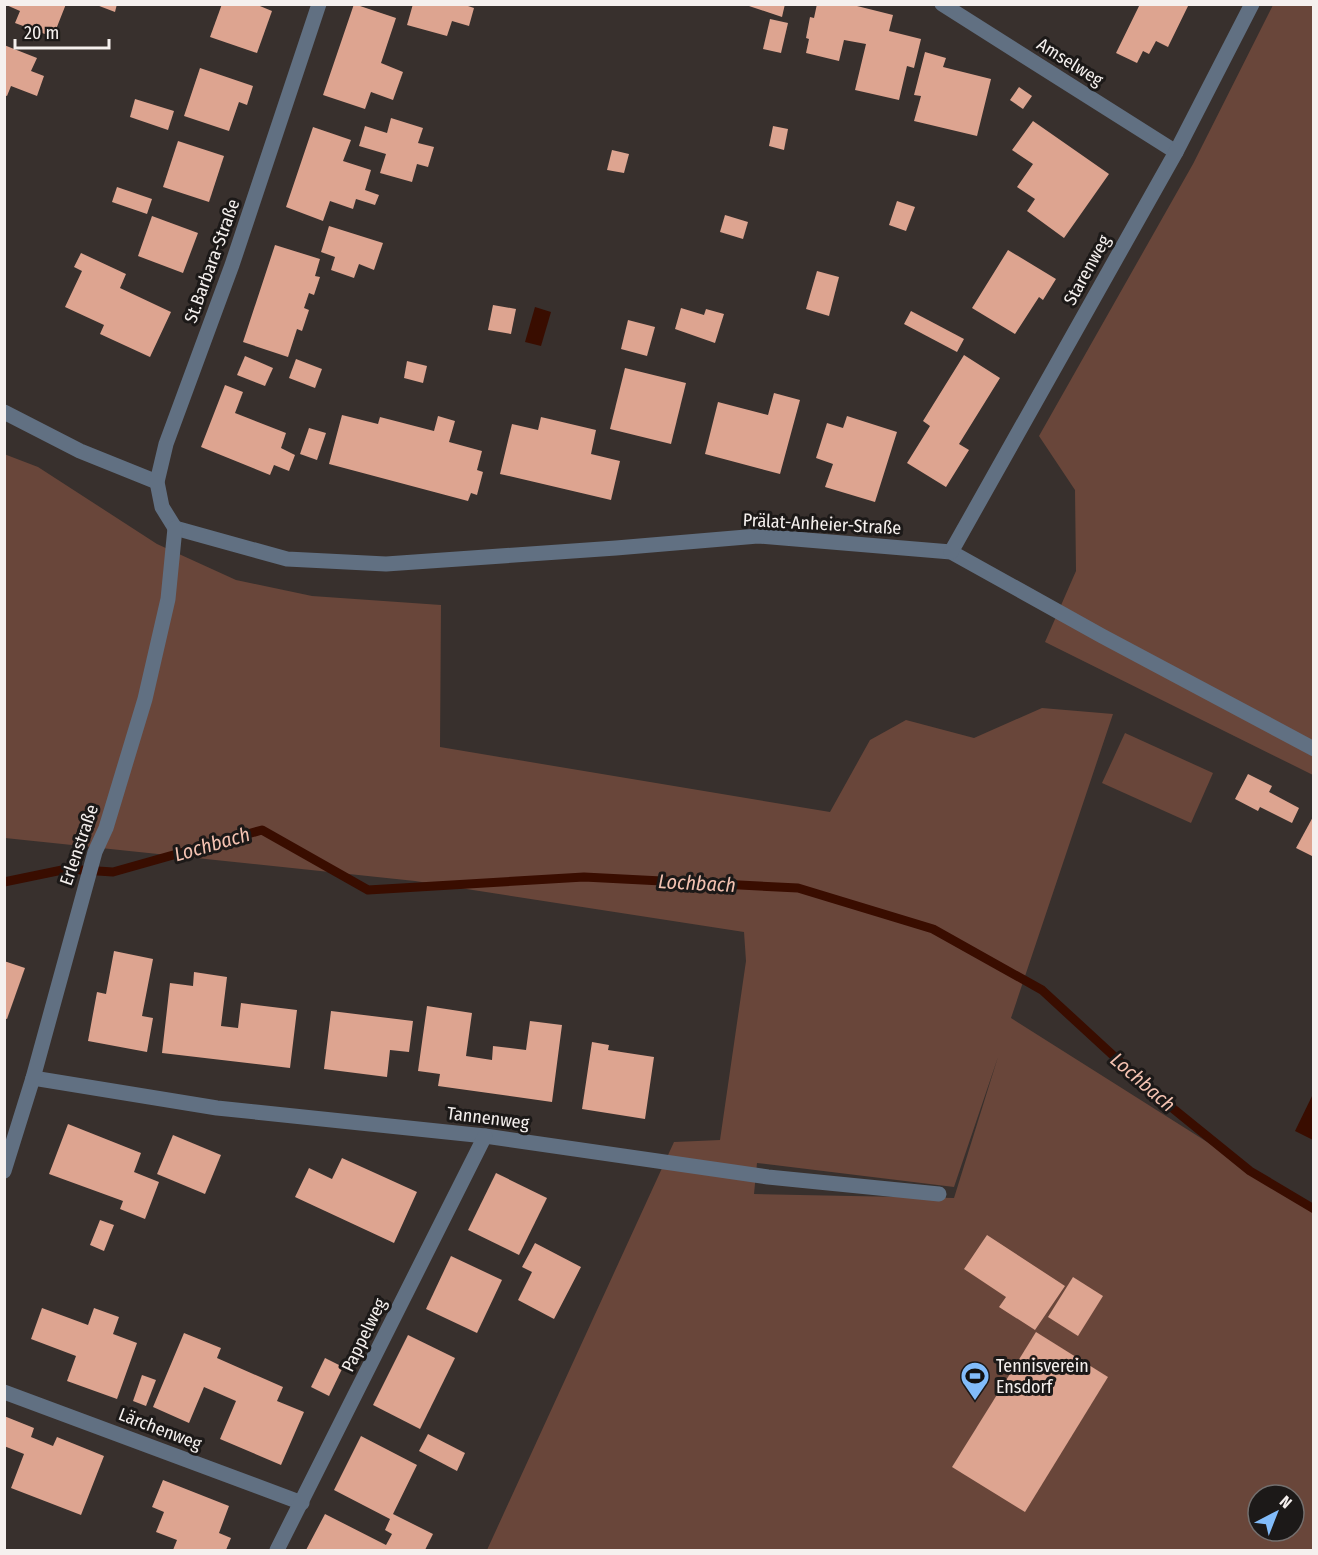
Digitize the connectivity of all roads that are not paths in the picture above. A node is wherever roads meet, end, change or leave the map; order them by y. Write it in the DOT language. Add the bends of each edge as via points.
graph roads {
  1 [pos="319,4"];
  2 [pos="1252,4"];
  3 [pos="943,5"];
  4 [pos="1176,152"];
  5 [pos="4,412"];
  6 [pos="157,482"];
  7 [pos="175,528"];
  8 [pos="951,552"];
  9 [pos="1314,749"];
  10 [pos="33,1078"];
  11 [pos="485,1136"];
  12 [pos="4,1171"];
  13 [pos="939,1194"];
  14 [pos="4,1392"];
  15 [pos="302,1503"];
  16 [pos="277,1551"];
  1 -- 6 [label="street, St.Barbara-Straße" via="232,265 166,444"];
  2 -- 4 [label="street, Starenweg"];
  3 -- 4 [label="street, Amselweg"];
  4 -- 8 [label="street, Starenweg"];
  5 -- 6 [label="street" via="80,451"];
  6 -- 7 [label="street, St.Barbara-Straße" via="162,507"];
  7 -- 8 [label="street, Prälat-Anheier-Straße" via="287,559 386,564 758,536"];
  7 -- 10 [label="street, Erlenstraße" via="168,599 151,678 106,828 95,852"];
  8 -- 9 [label="street, Prälat-Anheier-Straße"];
  10 -- 11 [label="street, Tannenweg" via="217,1108"];
  10 -- 12 [label="street, Erlenstraße"];
  11 -- 13 [label="street, Tannenweg" via="768,1177"];
  11 -- 15 [label="street, Pappelweg"];
  14 -- 15 [label="street, Lärchenweg"];
  15 -- 16 [label="street, Pappelweg"];
}
